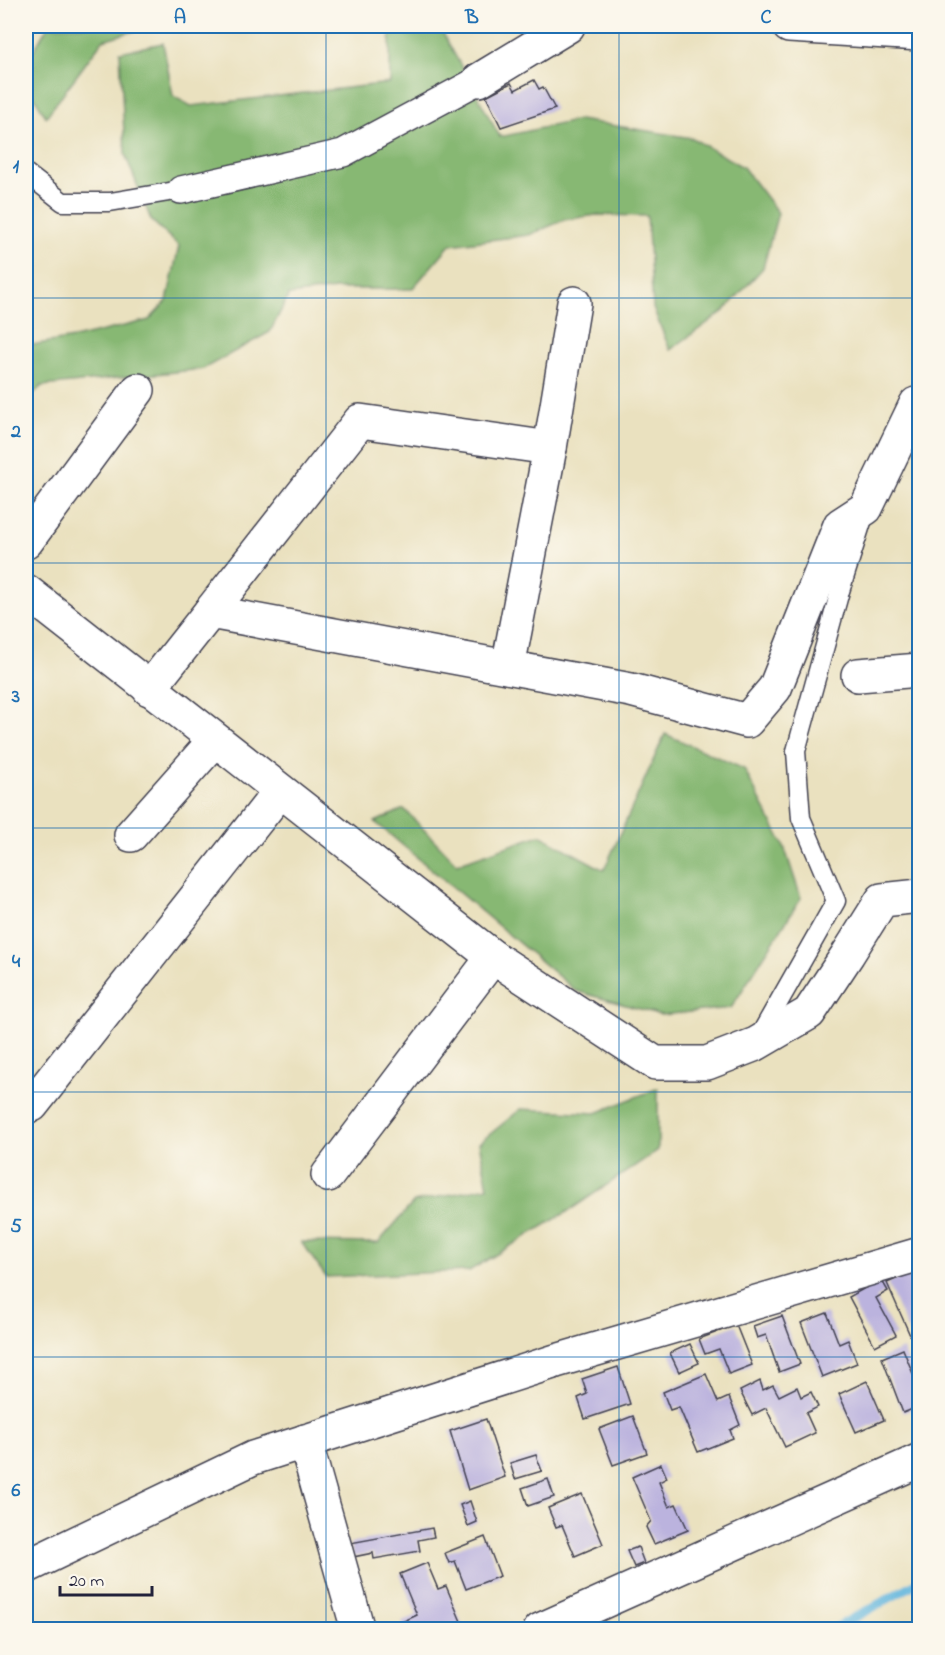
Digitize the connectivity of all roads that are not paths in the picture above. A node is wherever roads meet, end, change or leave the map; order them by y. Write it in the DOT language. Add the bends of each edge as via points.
graph roads {
  1 [pos="568,26"];
  2 [pos="789,26"];
  3 [pos="920,34"];
  4 [pos="479,80"];
  5 [pos="26,173"];
  6 [pos="181,190"];
  7 [pos="574,303"];
  8 [pos="138,390"];
  9 [pos="920,404"];
  10 [pos="550,448"];
  11 [pos="866,508"];
  12 [pos="26,542"];
  13 [pos="26,591"];
  14 [pos="210,612"];
  15 [pos="508,667"];
  16 [pos="920,670"];
  17 [pos="858,675"];
  18 [pos="149,689"];
  19 [pos="215,740"];
  20 [pos="280,791"];
  21 [pos="130,835"];
  22 [pos="920,896"];
  23 [pos="493,957"];
  24 [pos="756,1044"];
  25 [pos="32,1105"];
  26 [pos="328,1175"];
  27 [pos="920,1254"];
  28 [pos="305,1442"];
  29 [pos="920,1460"];
  30 [pos="26,1567"];
  31 [pos="358,1629"];
  32 [pos="540,1629"];
  1 -- 4 [label="street"];
  2 -- 3 [label="street"];
  4 -- 6 [label="street" via="343,153"];
  5 -- 6 [label="lane" via="63,202 110,202"];
  7 -- 10 [label="street"];
  8 -- 12 [label="street"];
  9 -- 11 [label="street" via="916,404"];
  10 -- 14 [label="street" via="360,421"];
  10 -- 15 [label="street"];
  11 -- 15 [label="street" via="840,525 775,688 747,721 631,690"];
  11 -- 24 [label="lane" via="796,751 801,818 836,901"];
  13 -- 18 [label="street"];
  14 -- 15 [label="street"];
  14 -- 18 [label="street"];
  16 -- 17 [label="street"];
  18 -- 19 [label="street"];
  19 -- 20 [label="street"];
  19 -- 21 [label="street"];
  20 -- 23 [label="street"];
  20 -- 25 [label="street"];
  22 -- 24 [label="street" via="882,900 809,1013"];
  23 -- 24 [label="street" via="656,1063 707,1063"];
  23 -- 26 [label="street"];
  27 -- 28 [label="street" via="567,1358"];
  28 -- 30 [label="street" via="254,1458"];
  28 -- 31 [label="street"];
  29 -- 32 [label="street"];
}
